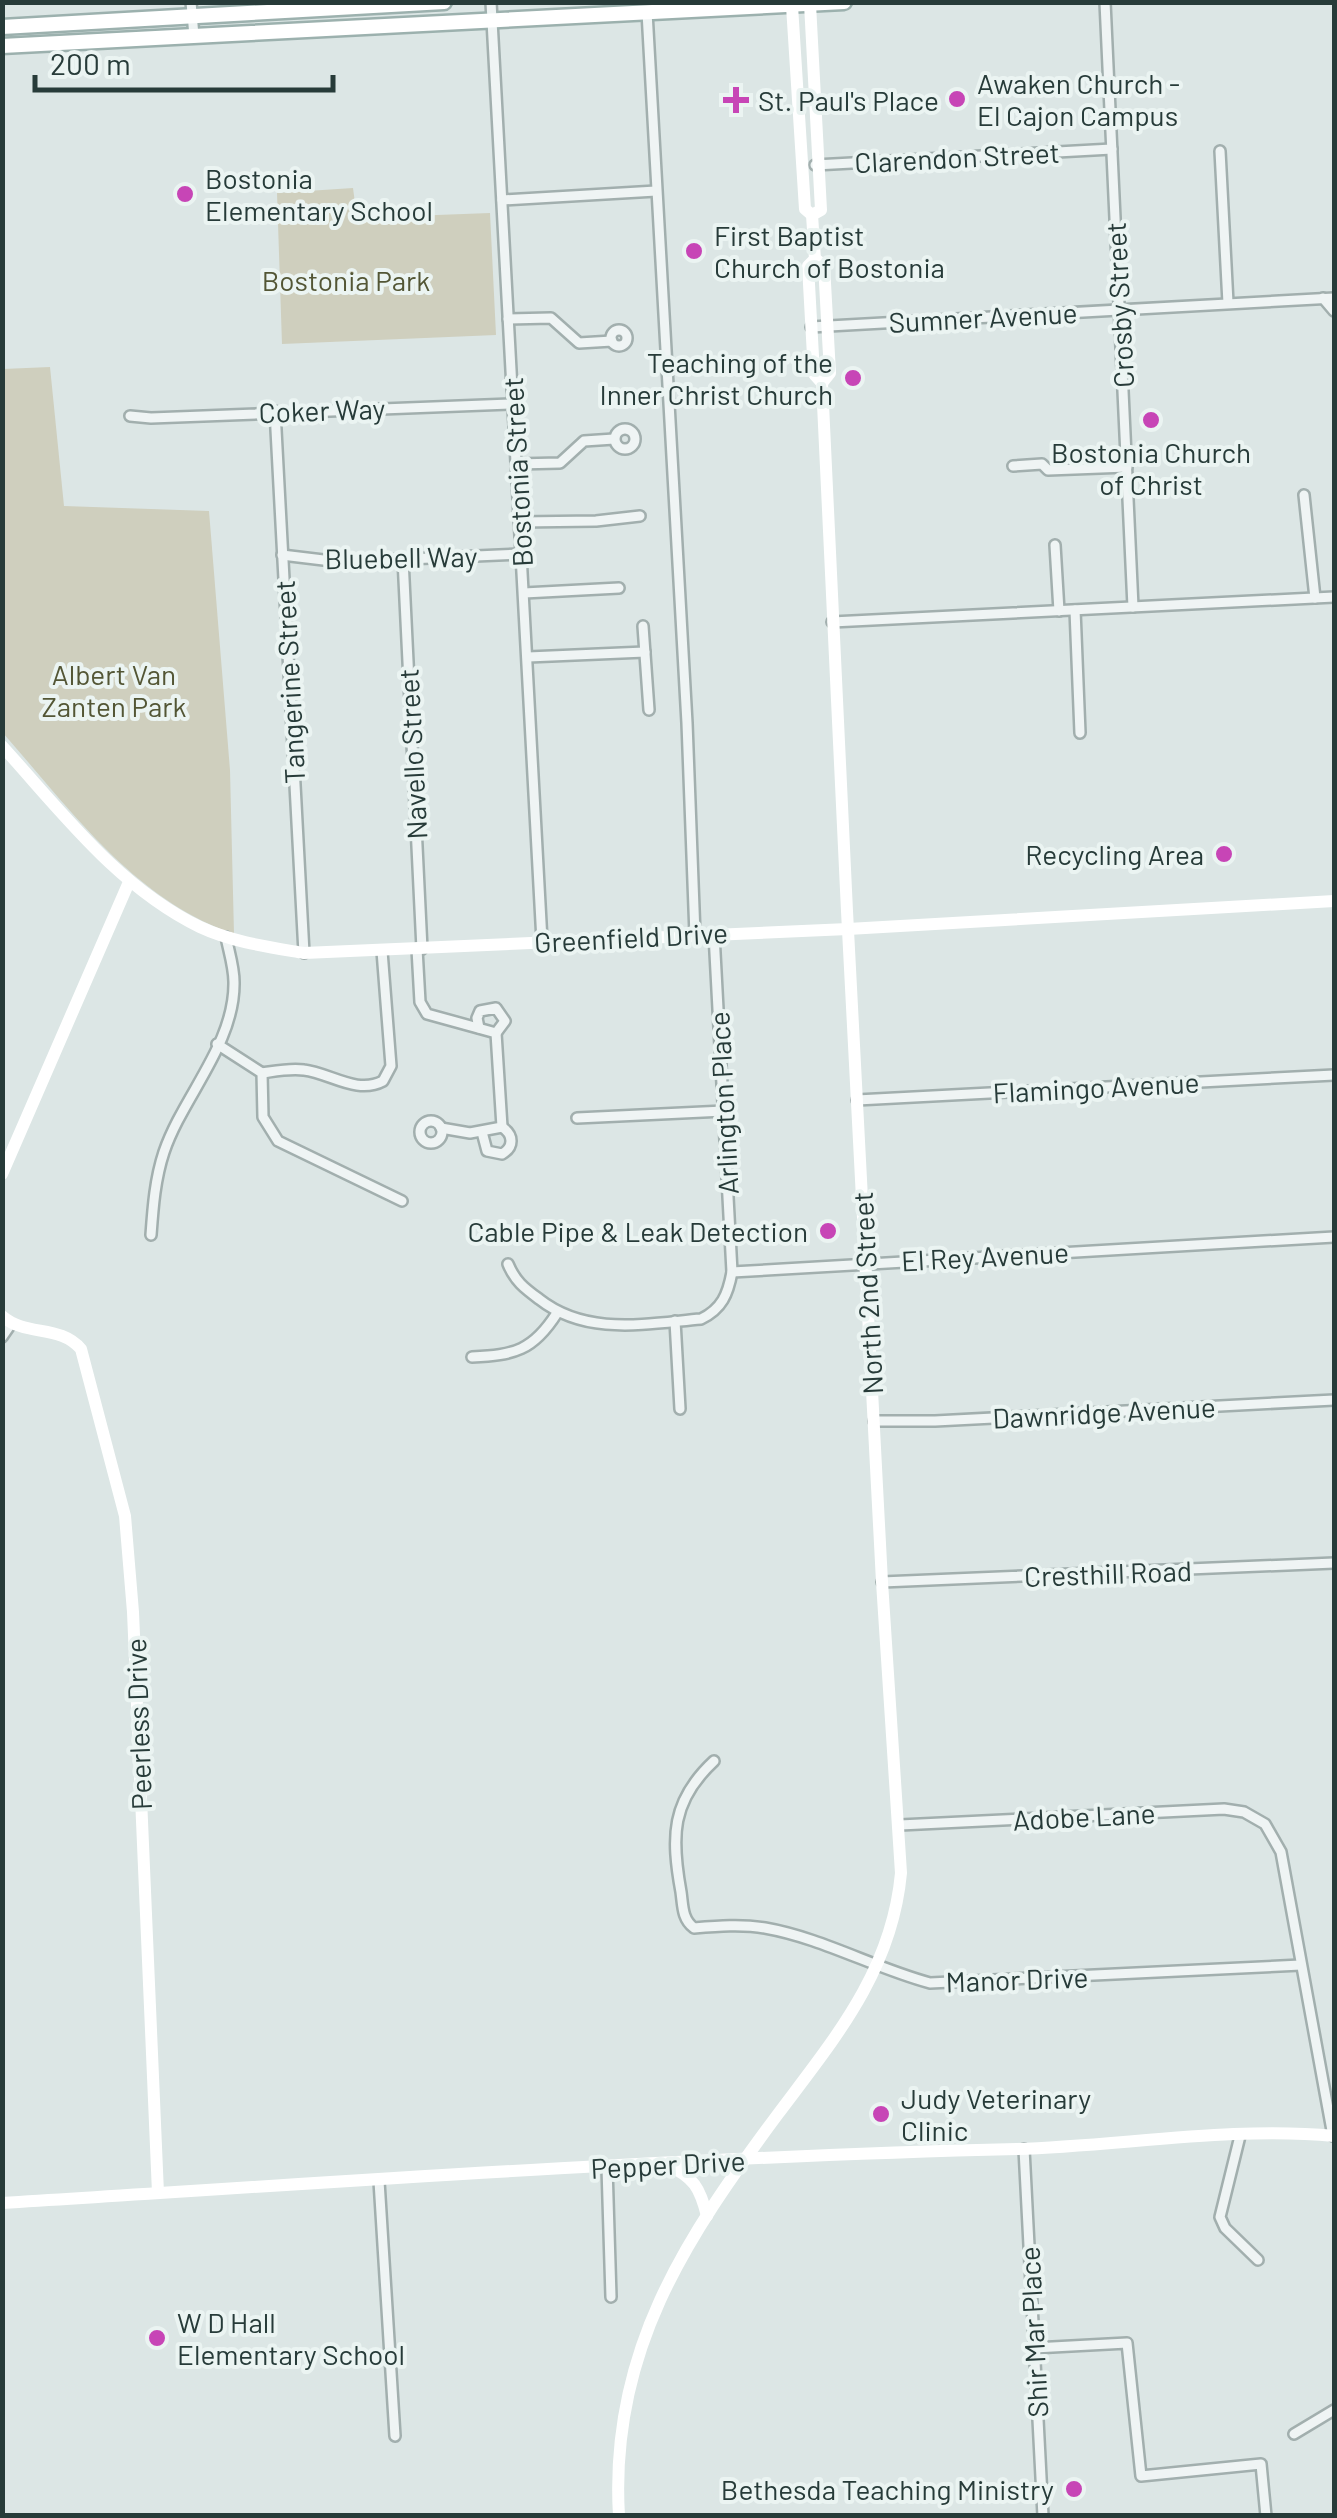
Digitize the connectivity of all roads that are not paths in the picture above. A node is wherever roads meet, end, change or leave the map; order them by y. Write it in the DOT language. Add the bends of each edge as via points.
graph roads {
  1 [pos="444,2"];
  2 [pos="490,2"];
  3 [pos="844,2"];
  4 [pos="1105,2"];
  5 [pos="792,4"];
  6 [pos="810,4"];
  7 [pos="192,9"];
  8 [pos="646,12"];
  9 [pos="491,21"];
  10 [pos="2,27"];
  11 [pos="194,36"];
  12 [pos="2,46"];
  13 [pos="798,102"];
  14 [pos="1112,149"];
  15 [pos="1220,150"];
  16 [pos="819,165"];
  17 [pos="802,166"];
  18 [pos="656,191"];
  19 [pos="502,200"];
  20 [pos="812,214"];
  21 [pos="815,258"];
  22 [pos="808,276"];
  23 [pos="1323,298"];
  24 [pos="1334,298"];
  25 [pos="1228,303"];
  26 [pos="1119,309"];
  27 [pos="1334,311"];
  28 [pos="508,318"];
  29 [pos="828,326"];
  30 [pos="812,327"];
  31 [pos="612,341"];
  32 [pos="822,383"];
  33 [pos="513,404"];
  34 [pos="275,411"];
  35 [pos="130,416"];
  36 [pos="614,439"];
  37 [pos="516,464"];
  38 [pos="1013,466"];
  39 [pos="1127,466"];
  40 [pos="1304,496"];
  41 [pos="640,516"];
  42 [pos="520,522"];
  43 [pos="1055,545"];
  44 [pos="521,554"];
  45 [pos="282,555"];
  46 [pos="403,559"];
  47 [pos="620,588"];
  48 [pos="524,593"];
  49 [pos="1334,597"];
  50 [pos="1314,598"];
  51 [pos="1133,607"];
  52 [pos="1075,610"];
  53 [pos="1059,611"];
  54 [pos="832,622"];
  55 [pos="643,626"];
  56 [pos="645,652"];
  57 [pos="528,657"];
  58 [pos="649,710"];
  59 [pos="1080,734"];
  60 [pos="2,746"];
  61 [pos="129,882"];
  62 [pos="1334,902"];
  63 [pos="848,929"];
  64 [pos="714,934"];
  65 [pos="695,935"];
  66 [pos="226,937"];
  67 [pos="542,941"];
  68 [pos="420,949"];
  69 [pos="382,951"];
  70 [pos="304,954"];
  71 [pos="479,1028"];
  72 [pos="496,1033"];
  73 [pos="218,1044"];
  74 [pos="262,1072"];
  75 [pos="1334,1075"];
  76 [pos="857,1100"];
  77 [pos="724,1111"];
  78 [pos="577,1118"];
  79 [pos="502,1127"];
  80 [pos="441,1128"];
  81 [pos="482,1132"];
  82 [pos="3,1171"];
  83 [pos="402,1202"];
  84 [pos="151,1236"];
  85 [pos="1334,1237"];
  86 [pos="866,1262"];
  87 [pos="508,1264"];
  88 [pos="732,1272"];
  89 [pos="557,1313"];
  90 [pos="7,1320"];
  91 [pos="675,1321"];
  92 [pos="2,1337"];
  93 [pos="472,1357"];
  94 [pos="1334,1400"];
  95 [pos="680,1408"];
  96 [pos="874,1421"];
  97 [pos="1334,1564"];
  98 [pos="882,1582"];
  99 [pos="714,1761"];
  100 [pos="900,1825"];
  101 [pos="1301,1964"];
  102 [pos="878,1968"];
  103 [pos="1240,2136"];
  104 [pos="1334,2136"];
  105 [pos="1024,2148"];
  106 [pos="747,2159"];
  107 [pos="664,2164"];
  108 [pos="607,2168"];
  109 [pos="379,2182"];
  110 [pos="158,2194"];
  111 [pos="2,2203"];
  112 [pos="707,2216"];
  113 [pos="1258,2260"];
  114 [pos="611,2297"];
  115 [pos="1034,2348"];
  116 [pos="1334,2410"];
  117 [pos="1294,2434"];
  118 [pos="395,2436"];
  119 [pos="619,2516"];
  120 [pos="1043,2516"];
  121 [pos="1266,2516"];
  1 -- 7 [label="main road"];
  2 -- 9 [label="street, Bostonia Street"];
  3 -- 6 [label="main road"];
  4 -- 14 [label="street, Crosby Street"];
  5 -- 6 [label="main road"];
  5 -- 8 [label="main road"];
  5 -- 13 [label="main road, North 2nd Street"];
  6 -- 16 [label="main road, North 2nd Street"];
  7 -- 10 [label="main road"];
  7 -- 11 [label="street"];
  8 -- 9 [label="main road"];
  8 -- 18 [label="street"];
  9 -- 11 [label="main road"];
  9 -- 19 [label="street, Bostonia Street"];
  11 -- 12 [label="main road"];
  13 -- 16 [label="main road" via="809,151"];
  13 -- 17 [label="main road, North 2nd Street"];
  14 -- 16 [label="street, Clarendon Street"];
  14 -- 26 [label="street, Crosby Street"];
  15 -- 25 [label="street"];
  16 -- 17 [label="street, Clarendon Street"];
  16 -- 20 [label="main road, North 2nd Street" via="821,210"];
  17 -- 20 [label="main road, North 2nd Street" via="805,209"];
  18 -- 19 [label="street"];
  18 -- 65 [label="street"];
  19 -- 28 [label="street, Bostonia Street"];
  20 -- 21 [label="main road, North 2nd Street"];
  21 -- 22 [label="main road, North 2nd Street"];
  21 -- 29 [label="main road, North 2nd Street" via="824,266"];
  22 -- 29 [label="main road"];
  22 -- 30 [label="main road, North 2nd Street"];
  23 -- 24 [label="street, Sumner Avenue"];
  23 -- 25 [label="street, Sumner Avenue"];
  23 -- 27 [label="street"];
  25 -- 26 [label="street, Sumner Avenue"];
  26 -- 29 [label="street, Sumner Avenue"];
  26 -- 39 [label="street, Crosby Street"];
  28 -- 31 [label="street" via="551,318 578,343"];
  28 -- 33 [label="street, Bostonia Street"];
  29 -- 30 [label="street, Sumner Avenue"];
  29 -- 32 [label="main road, North 2nd Street" via="830,373"];
  30 -- 32 [label="main road, North 2nd Street" via="814,374"];
  32 -- 54 [label="main road, North 2nd Street"];
  33 -- 34 [label="street, Coker Way"];
  33 -- 37 [label="street, Bostonia Street"];
  34 -- 35 [label="street, Coker Way"];
  34 -- 45 [label="street, Tangerine Street"];
  36 -- 37 [label="street" via="584,441 560,464"];
  37 -- 42 [label="street, Bostonia Street"];
  38 -- 39 [label="street"];
  39 -- 51 [label="street, Crosby Street"];
  40 -- 50 [label="street"];
  41 -- 42 [label="street"];
  42 -- 44 [label="street, Bostonia Street"];
  43 -- 53 [label="street"];
  44 -- 46 [label="street, Bluebell Way"];
  44 -- 48 [label="street, Bostonia Street"];
  45 -- 46 [label="street, Bluebell Way" via="340,562"];
  45 -- 70 [label="street, Tangerine Street"];
  46 -- 68 [label="street, Navello Street"];
  47 -- 48 [label="street"];
  48 -- 57 [label="street, Bostonia Street"];
  49 -- 50 [label="street"];
  50 -- 51 [label="street"];
  51 -- 52 [label="street"];
  52 -- 53 [label="street"];
  52 -- 59 [label="street"];
  53 -- 54 [label="street"];
  54 -- 63 [label="main road, North 2nd Street"];
  55 -- 56 [label="street"];
  56 -- 57 [label="street"];
  56 -- 58 [label="street"];
  57 -- 67 [label="street, Bostonia Street"];
  60 -- 61 [label="main road, Greenfield Drive"];
  61 -- 66 [label="main road, Greenfield Drive"];
  61 -- 82 [label="main road"];
  62 -- 63 [label="main road, Greenfield Drive"];
  63 -- 64 [label="main road, Greenfield Drive"];
  63 -- 76 [label="main road, North 2nd Street"];
  64 -- 65 [label="main road, Greenfield Drive"];
  64 -- 77 [label="street, Arlington Place"];
  65 -- 67 [label="main road, Greenfield Drive"];
  66 -- 70 [label="main road, Greenfield Drive"];
  66 -- 73 [label="street" via="233,995"];
  67 -- 68 [label="main road, Greenfield Drive"];
  68 -- 69 [label="main road, Greenfield Drive"];
  68 -- 71 [label="street, Navello Street" via="421,1007"];
  69 -- 70 [label="main road, Greenfield Drive"];
  69 -- 74 [label="street" via="391,1066 383,1081 370,1086 305,1070"];
  71 -- 72 [label="street"];
  71 -- 72 [label="street" via="480,1010 496,1008 504,1020"];
  72 -- 79 [label="street"];
  73 -- 74 [label="street"];
  73 -- 84 [label="street" via="165,1149"];
  74 -- 83 [label="street" via="263,1117 278,1141"];
  75 -- 76 [label="street, Flamingo Avenue"];
  76 -- 86 [label="main road, North 2nd Street"];
  77 -- 78 [label="street"];
  77 -- 88 [label="street, Arlington Place"];
  79 -- 81 [label="street"];
  79 -- 81 [label="street" via="511,1141 502,1154 487,1151"];
  80 -- 81 [label="street"];
  85 -- 86 [label="street, El Rey Avenue"];
  86 -- 88 [label="street, El Rey Avenue"];
  86 -- 96 [label="main road, North 2nd Street"];
  87 -- 89 [label="street" via="516,1281"];
  88 -- 91 [label="street" via="728,1294 709,1315"];
  89 -- 91 [label="street" via="597,1325"];
  89 -- 93 [label="street" via="531,1344 508,1355"];
  90 -- 92 [label="street"];
  90 -- 110 [label="main road, Peerless Drive" via="60,1333 81,1349 124,1516"];
  91 -- 95 [label="street"];
  94 -- 96 [label="street, Dawnridge Avenue"];
  96 -- 98 [label="main road, North 2nd Street"];
  97 -- 98 [label="street, Cresthill Road"];
  98 -- 100 [label="main road, North 2nd Street"];
  99 -- 102 [label="street, Manor Drive" via="682,1800 674,1832 685,1920 694,1928 765,1928 814,1940"];
  100 -- 101 [label="street, Adobe Lane" via="1244,1812 1272,1830 1281,1852"];
  100 -- 102 [label="main road, North 2nd Street" via="902,1873"];
  101 -- 102 [label="street, Manor Drive" via="960,1983"];
  101 -- 104 [label="street"];
  102 -- 106 [label="main road, North 2nd Street"];
  103 -- 104 [label="main road, Pepper Drive"];
  103 -- 105 [label="main road, Pepper Drive"];
  103 -- 113 [label="street" via="1220,2217"];
  105 -- 106 [label="main road, Pepper Drive"];
  105 -- 115 [label="street, Shir Mar Place"];
  106 -- 107 [label="main road, Pepper Drive"];
  106 -- 112 [label="main road, North 2nd Street"];
  107 -- 108 [label="main road, Pepper Drive"];
  107 -- 112 [label="main road" via="696,2183"];
  108 -- 109 [label="main road, Pepper Drive"];
  108 -- 114 [label="street"];
  109 -- 110 [label="main road, Pepper Drive"];
  109 -- 118 [label="street"];
  110 -- 111 [label="main road, Pepper Drive"];
  112 -- 119 [label="main road, North 2nd Street" via="648,2322 632,2372 618,2448"];
  115 -- 120 [label="street, Shir Mar Place"];
  115 -- 121 [label="street" via="1127,2343 1141,2476 1261,2464"];
  116 -- 117 [label="street"];
}
